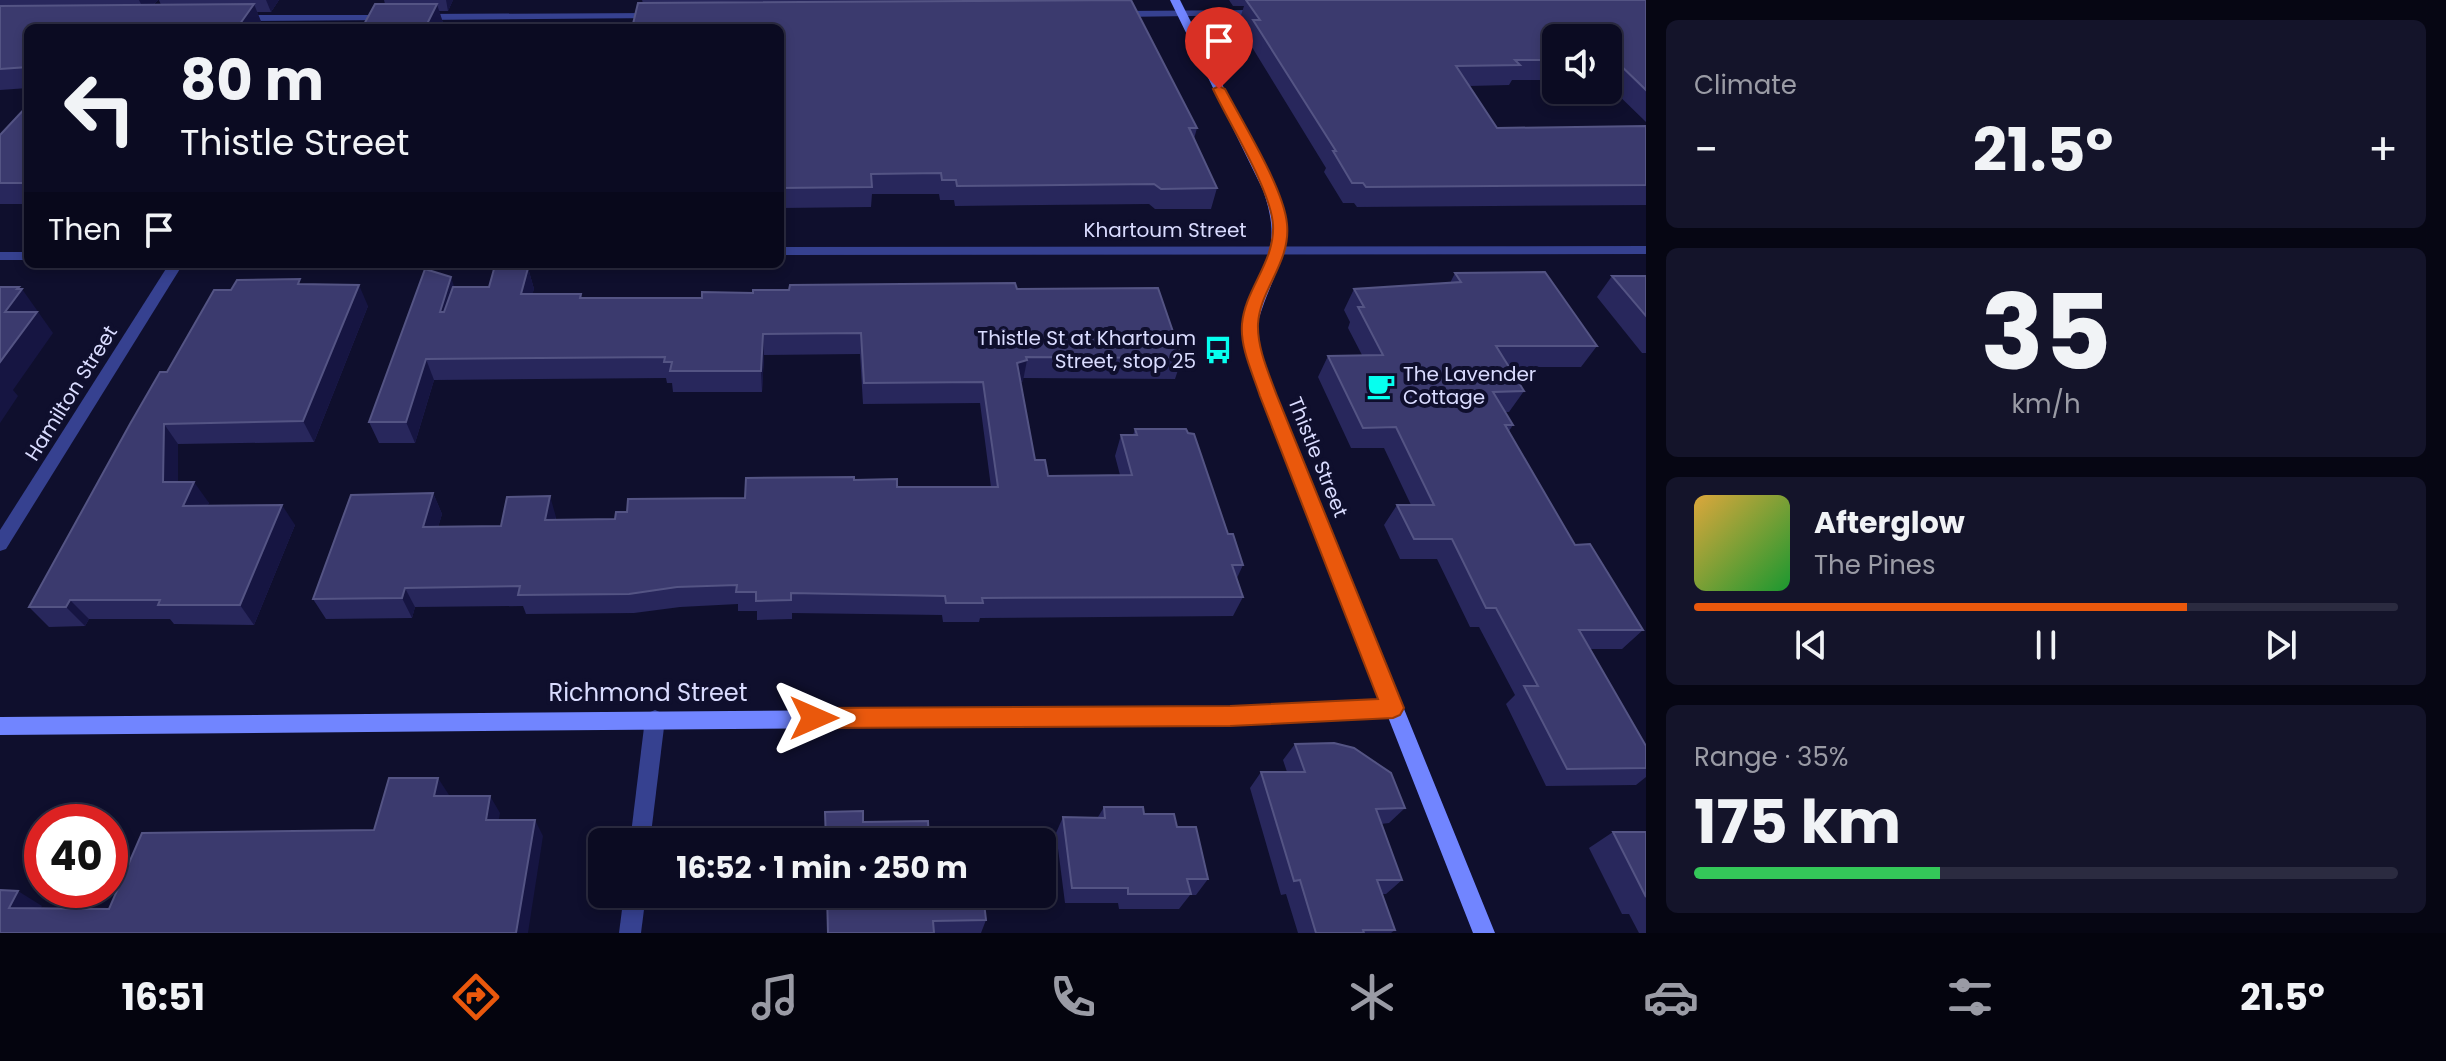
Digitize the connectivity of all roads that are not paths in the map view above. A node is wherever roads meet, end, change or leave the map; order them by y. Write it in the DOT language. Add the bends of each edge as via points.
graph roads {
  1 [pos="1178,7"];
  2 [pos="1272,13"];
  3 [pos="1104,14"];
  4 [pos="676,16"];
  5 [pos="224,18"];
  6 [pos="325,23"];
  7 [pos="1646,250"];
  8 [pos="784,251"];
  9 [pos="1279,251"];
  10 [pos="0,256"];
  11 [pos="24,256"];
  12 [pos="173,268"];
  13 [pos="0,544"];
  14 [pos="1393,708"];
  15 [pos="655,719"];
  16 [pos="0,726"];
  17 [pos="642,828"];
  18 [pos="633,908"];
  19 [pos="630,933"];
  20 [pos="1484,933"];
  1 -- 2 [label="street"];
  1 -- 3 [label="street"];
  1 -- 9 [label="street, Thistle Street" via="1276,207"];
  4 -- 6 [label="street"];
  5 -- 6 [label="street"];
  7 -- 9 [label="street, Khartoum Street"];
  8 -- 9 [label="street, Khartoum Street"];
  9 -- 14 [label="street, Thistle Street" via="1253,309 1253,349"];
  10 -- 11 [label="street"];
  12 -- 13 [label="street, Hamilton Street"];
  14 -- 15 [label="street, Richmond Street" via="1230,716"];
  14 -- 20 [label="street, Thistle Street"];
  15 -- 16 [label="street, Richmond Street"];
  15 -- 17 [label="street"];
  18 -- 19 [label="street"];
}
